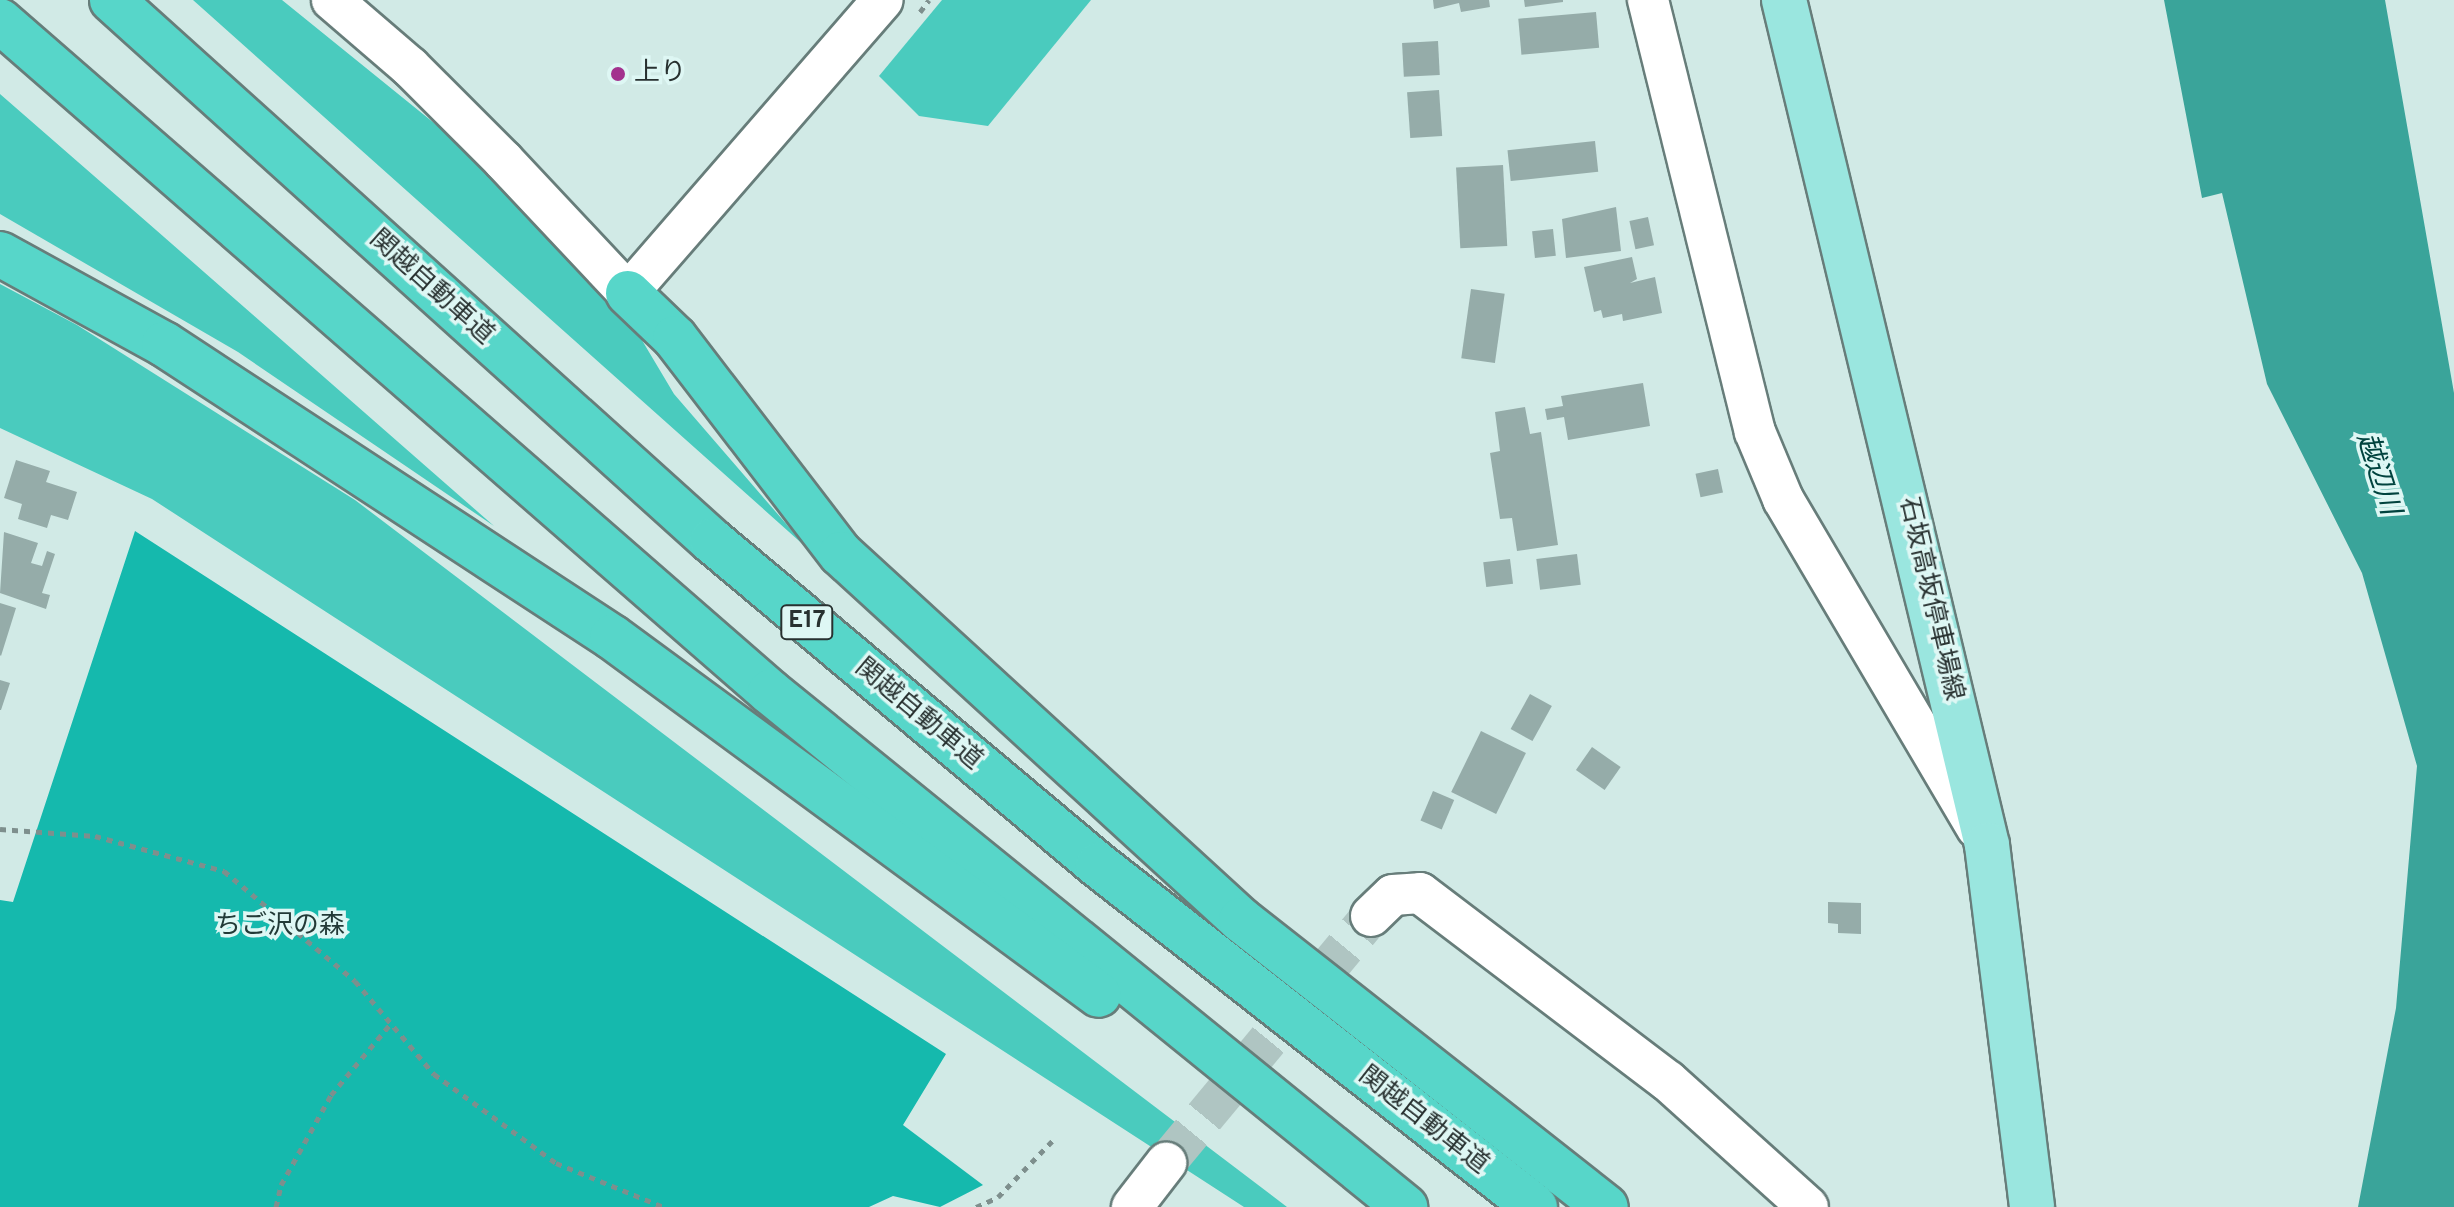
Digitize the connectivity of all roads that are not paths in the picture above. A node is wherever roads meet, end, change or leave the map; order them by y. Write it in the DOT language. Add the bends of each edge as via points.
graph roads {
  1 [pos="112,0"];
  2 [pos="332,0"];
  3 [pos="883,0"];
  4 [pos="1648,0"];
  5 [pos="1784,0"];
  6 [pos="0,21"];
  7 [pos="0,254"];
  8 [pos="628,293"];
  9 [pos="1987,845"];
  10 [pos="1371,916"];
  11 [pos="1166,1163"];
  12 [pos="1132,1207"];
  13 [pos="1388,1207"];
  14 [pos="1405,1207"];
  15 [pos="1535,1207"];
  16 [pos="1606,1207"];
  17 [pos="1808,1207"];
  18 [pos="2032,1207"];
  1 -- 15 [label="highway, 関越自動車道 / E17" via="805,621 1098,865"];
  2 -- 8 [label="street" via="493,149"];
  3 -- 8 [label="street"];
  4 -- 9 [label="street" via="1755,432 1783,499"];
  5 -- 9 [label="main road, 石坂高坂停車場線"];
  6 -- 14 [label="highway" via="770,692"];
  7 -- 13 [label="highway" via="164,344 612,637"];
  8 -- 16 [label="highway" via="675,338 841,554 1241,920"];
  9 -- 18 [label="main road, 石坂高坂停車場線"];
  10 -- 17 [label="street" via="1393,895 1420,893 1668,1081"];
  11 -- 12 [label="street"];
}
